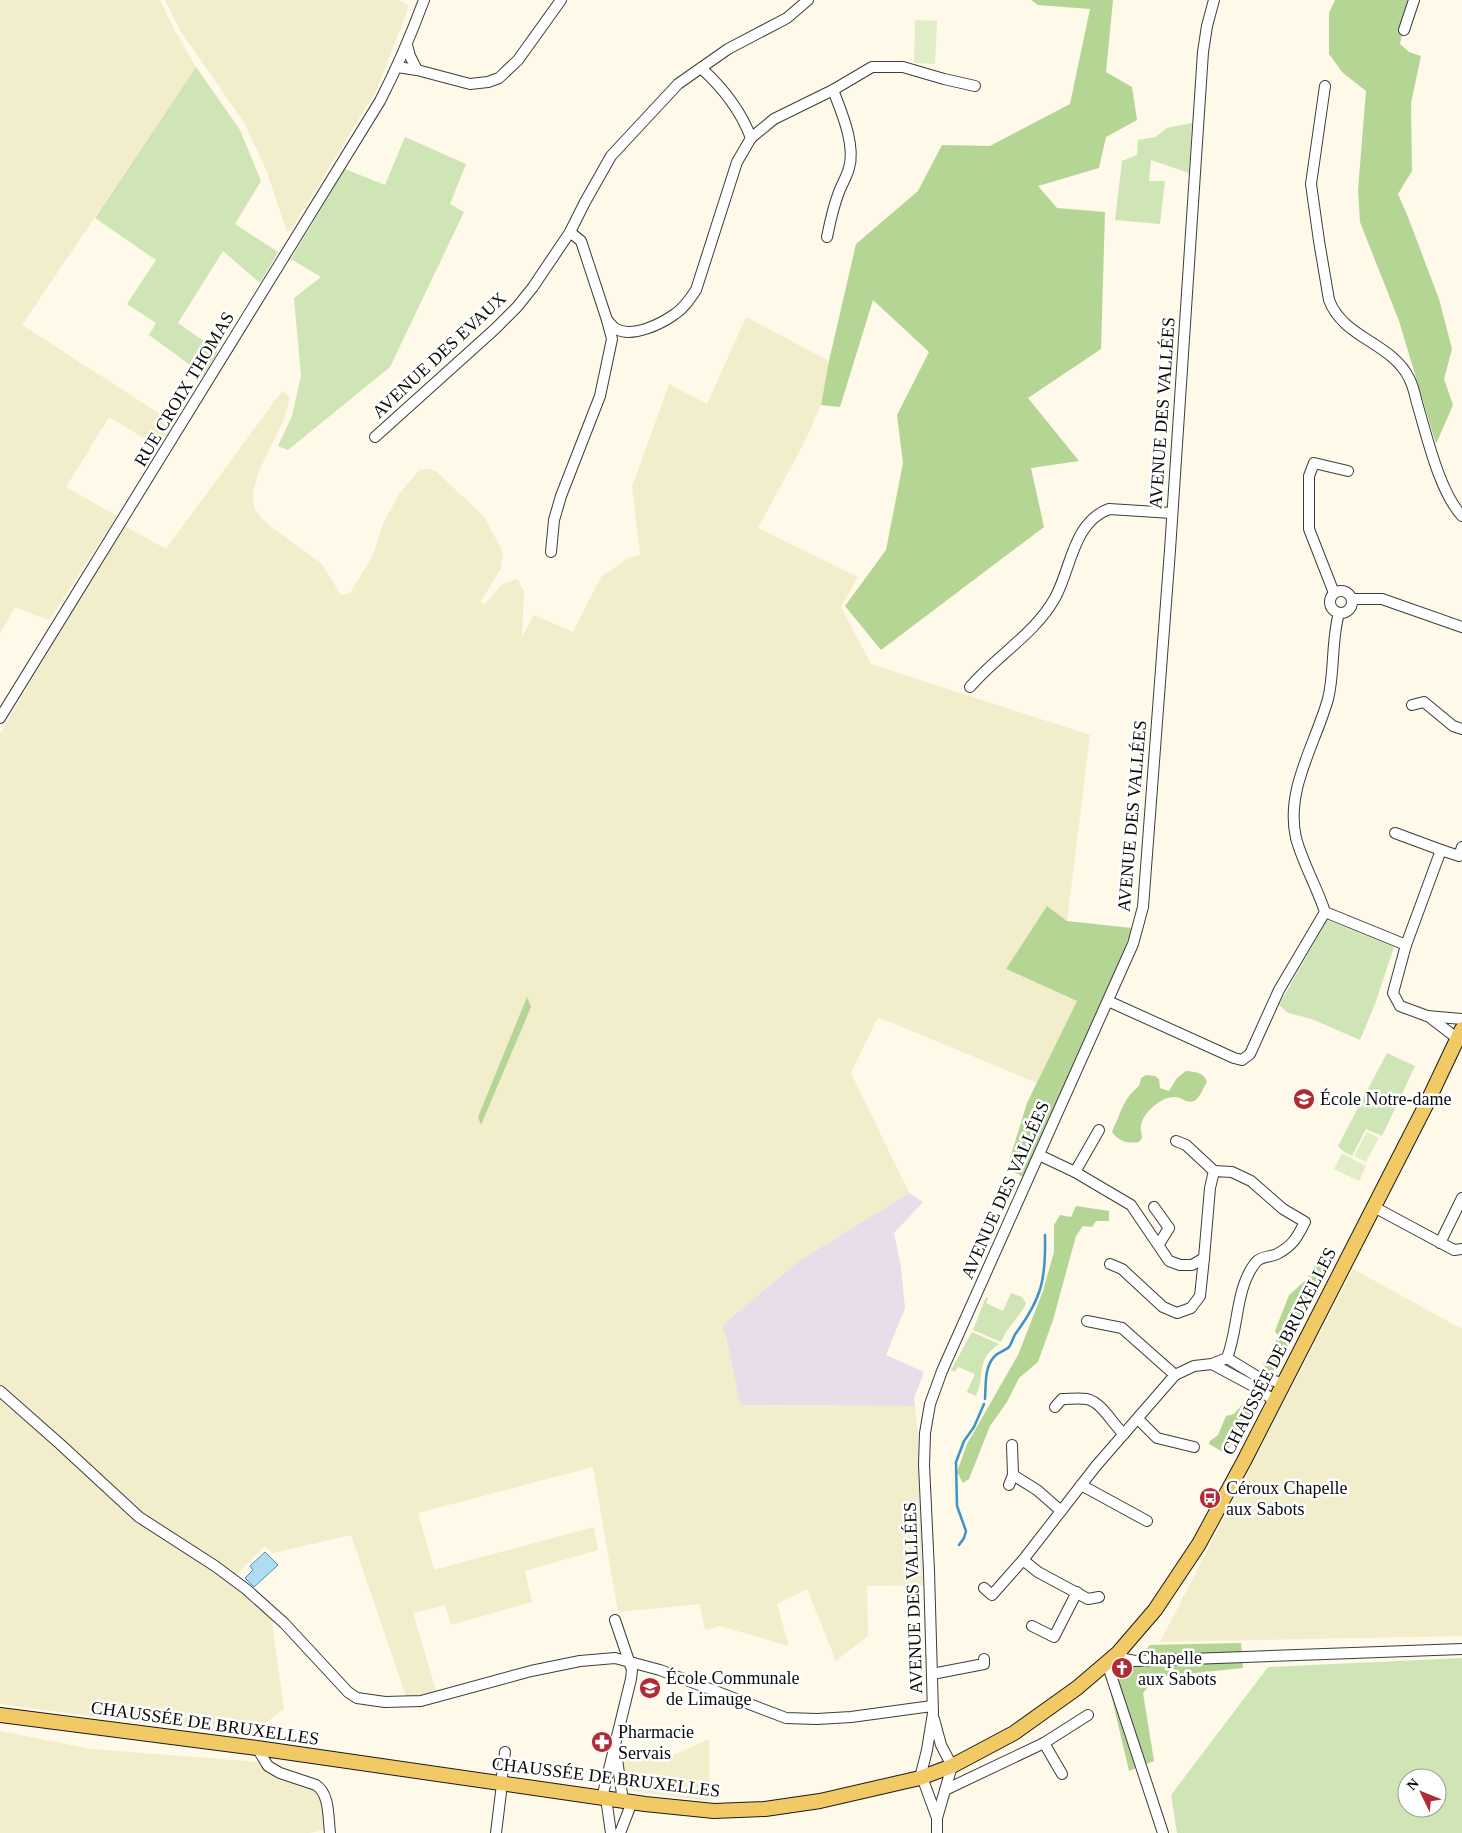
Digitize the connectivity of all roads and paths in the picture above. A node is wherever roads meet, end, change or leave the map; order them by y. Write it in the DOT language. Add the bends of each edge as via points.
graph roads {
  1 [pos="424,0"];
  2 [pos="561,0"];
  3 [pos="808,0"];
  4 [pos="1214,0"];
  5 [pos="1414,0"];
  6 [pos="1404,30"];
  7 [pos="407,44"];
  8 [pos="397,67"];
  9 [pos="701,68"];
  10 [pos="417,70"];
  11 [pos="975,86"];
  12 [pos="1325,86"];
  13 [pos="832,90"];
  14 [pos="751,138"];
  15 [pos="570,232"];
  16 [pos="828,237"];
  17 [pos="607,320"];
  18 [pos="375,437"];
  19 [pos="1348,471"];
  20 [pos="1172,513"];
  21 [pos="1462,516"];
  22 [pos="551,552"];
  23 [pos="1334,593"];
  24 [pos="1352,599"];
  25 [pos="1339,613"];
  26 [pos="1462,627"];
  27 [pos="970,687"];
  28 [pos="1412,705"];
  29 [pos="0,718"];
  30 [pos="1462,730"];
  31 [pos="1395,833"];
  32 [pos="1462,847"];
  33 [pos="1441,850"];
  34 [pos="1325,912"];
  35 [pos="1406,945"];
  36 [pos="1108,1001"];
  37 [pos="1427,1016"];
  38 [pos="1462,1019"];
  39 [pos="1460,1034"];
  40 [pos="1099,1130"];
  41 [pos="1176,1140"];
  42 [pos="1039,1155"];
  43 [pos="1214,1171"];
  44 [pos="1075,1172"];
  45 [pos="1462,1198"];
  46 [pos="1374,1207"];
  47 [pos="1154,1208"];
  48 [pos="1440,1243"];
  49 [pos="1159,1244"];
  50 [pos="1462,1249"];
  51 [pos="1204,1258"];
  52 [pos="1110,1264"];
  53 [pos="1088,1321"];
  54 [pos="1227,1358"];
  55 [pos="1212,1364"];
  56 [pos="1175,1375"];
  57 [pos="1283,1383"];
  58 [pos="0,1391"];
  59 [pos="1274,1400"];
  60 [pos="1055,1407"];
  61 [pos="1138,1419"];
  62 [pos="1124,1434"];
  63 [pos="1012,1446"];
  64 [pos="1194,1446"];
  65 [pos="1013,1475"];
  66 [pos="1010,1485"];
  67 [pos="1081,1485"];
  68 [pos="1061,1511"];
  69 [pos="1147,1521"];
  70 [pos="1023,1560"];
  71 [pos="984,1588"];
  72 [pos="1077,1592"];
  73 [pos="1099,1597"];
  74 [pos="615,1620"];
  75 [pos="1032,1626"];
  76 [pos="1462,1649"];
  77 [pos="1118,1653"];
  78 [pos="984,1659"];
  79 [pos="630,1661"];
  80 [pos="1107,1663"];
  81 [pos="932,1674"];
  82 [pos="932,1710"];
  83 [pos="0,1715"];
  84 [pos="1088,1715"];
  85 [pos="1044,1744"];
  86 [pos="615,1746"];
  87 [pos="257,1748"];
  88 [pos="505,1752"];
  89 [pos="952,1766"];
  90 [pos="1062,1774"];
  91 [pos="921,1778"];
  92 [pos="501,1784"];
  93 [pos="944,1790"];
  94 [pos="604,1798"];
  95 [pos="627,1801"];
  96 [pos="937,1818"];
  97 [pos="330,1833"];
  98 [pos="496,1833"];
  99 [pos="611,1833"];
  100 [pos="620,1833"];
  101 [pos="937,1833"];
  102 [pos="1163,1833"];
  1 -- 7 [label="street, RUE CROIX THOMAS"];
  2 -- 10 [label="street" via="518,60 498,78 470,84"];
  3 -- 9 [label="street, AVENUE DES EVAUX" via="787,18 728,49"];
  4 -- 20 [label="street, AVENUE DES VALLÉES" via="1203,52"];
  5 -- 6 [label="street"];
  7 -- 8 [label="street, RUE CROIX THOMAS"];
  7 -- 10 [label="street"];
  8 -- 10 [label="street"];
  8 -- 29 [label="street, RUE CROIX THOMAS" via="196,403"];
  9 -- 14 [label="street" via="726,95 747,126"];
  9 -- 15 [label="street, AVENUE DES EVAUX" via="678,84 611,156"];
  11 -- 13 [label="street" via="903,67 884,66 872,68"];
  12 -- 21 [label="street" via="1311,184 1329,300 1347,326 1394,357 1410,378 1440,475"];
  13 -- 14 [label="street" via="774,119"];
  13 -- 16 [label="street" via="845,123 850,166 830,220"];
  14 -- 17 [label="street" via="737,162 696,290 687,304 676,314 646,329 632,332 616,329"];
  15 -- 17 [label="street" via="581,241"];
  15 -- 18 [label="street, AVENUE DES EVAUX" via="532,287 501,324"];
  17 -- 22 [label="street" via="612,339 600,396 560,496"];
  19 -- 23 [label="street" via="1314,463 1309,476 1309,529"];
  20 -- 27 [label="street" via="1109,509 1100,512 1087,524 1045,614"];
  20 -- 36 [label="street, AVENUE DES VALLÉES" via="1143,906 1133,944"];
  23 -- 24 [label="street" via="1342,590"];
  23 -- 25 [label="street" via="1331,606"];
  24 -- 25 [label="street" via="1349,610"];
  24 -- 26 [label="street" via="1382,599"];
  25 -- 34 [label="street" via="1328,699 1296,788 1294,810 1302,857"];
  28 -- 30 [label="street" via="1424,702"];
  31 -- 33 [label="street"];
  32 -- 33 [label="street" via="1459,856"];
  33 -- 35 [label="street"];
  34 -- 35 [label="street"];
  34 -- 36 [label="street" via="1279,990 1250,1054 1242,1060"];
  35 -- 37 [label="street" via="1393,993 1400,1006"];
  36 -- 42 [label="street, AVENUE DES VALLÉES"];
  37 -- 38 [label="street"];
  37 -- 39 [label="street"];
  39 -- 46 [label="main road, CHAUSSÉE DE BRUXELLES"];
  40 -- 44 [label="street"];
  41 -- 43 [label="street"];
  42 -- 44 [label="street"];
  42 -- 81 [label="street, AVENUE DES VALLÉES" via="945,1363 930,1404 924,1465"];
  43 -- 51 [label="street"];
  43 -- 54 [label="street" via="1232,1172 1251,1181 1283,1209 1305,1222 1294,1243 1276,1254 1258,1259 1247,1274"];
  44 -- 49 [label="street" via="1131,1204"];
  45 -- 48 [label="street"];
  46 -- 48 [label="street"];
  46 -- 57 [label="main road, CHAUSSÉE DE BRUXELLES"];
  47 -- 49 [label="street" via="1169,1228"];
  48 -- 50 [label="street" via="1454,1250"];
  49 -- 51 [label="street" via="1169,1261 1180,1266 1192,1265"];
  51 -- 52 [label="street" via="1200,1296 1190,1308 1177,1312 1163,1307 1122,1270"];
  53 -- 56 [label="street" via="1122,1328"];
  54 -- 55 [label="street"];
  54 -- 57 [label="street" via="1258,1377"];
  55 -- 56 [label="street" via="1194,1366"];
  55 -- 59 [label="street"];
  56 -- 61 [label="street"];
  57 -- 59 [label="main road, CHAUSSÉE DE BRUXELLES"];
  58 -- 79 [label="street" via="139,1517 246,1589 357,1698 385,1702 421,1701 580,1661 614,1658"];
  59 -- 77 [label="main road, CHAUSSÉE DE BRUXELLES" via="1198,1544 1155,1610"];
  60 -- 62 [label="street" via="1062,1399 1087,1399 1100,1406"];
  61 -- 62 [label="street"];
  61 -- 64 [label="street" via="1158,1438"];
  62 -- 67 [label="street"];
  63 -- 65 [label="street"];
  65 -- 66 [label="street"];
  65 -- 68 [label="street"];
  67 -- 68 [label="street"];
  67 -- 69 [label="street"];
  68 -- 70 [label="street"];
  70 -- 71 [label="street" via="992,1594"];
  70 -- 72 [label="street" via="1038,1572"];
  72 -- 73 [label="street" via="1088,1599"];
  72 -- 75 [label="street" via="1054,1637"];
  74 -- 79 [label="street"];
  76 -- 77 [label="street" via="1135,1661"];
  77 -- 80 [label="main road, CHAUSSÉE DE BRUXELLES"];
  78 -- 81 [label="street" via="984,1664"];
  79 -- 82 [label="street" via="786,1718 817,1719"];
  79 -- 86 [label="street" via="632,1679"];
  80 -- 89 [label="main road, CHAUSSÉE DE BRUXELLES" via="1014,1733"];
  80 -- 102 [label="street"];
  81 -- 82 [label="street, AVENUE DES VALLÉES"];
  82 -- 89 [label="street, AVENUE DES VALLÉES" via="941,1745"];
  82 -- 91 [label="street, AVENUE DES VALLÉES"];
  83 -- 87 [label="main road, CHAUSSÉE DE BRUXELLES"];
  84 -- 85 [label="street"];
  85 -- 90 [label="street"];
  85 -- 93 [label="street"];
  86 -- 94 [label="street"];
  86 -- 95 [label="street"];
  87 -- 92 [label="main road, CHAUSSÉE DE BRUXELLES"];
  87 -- 97 [label="street" via="268,1766 321,1788 325,1794"];
  88 -- 92 [label="street"];
  89 -- 91 [label="main road, CHAUSSÉE DE BRUXELLES"];
  89 -- 93 [label="street"];
  91 -- 95 [label="main road, CHAUSSÉE DE BRUXELLES" via="820,1801 765,1808 714,1811"];
  91 -- 96 [label="street"];
  92 -- 94 [label="main road, CHAUSSÉE DE BRUXELLES"];
  92 -- 98 [label="street"];
  93 -- 96 [label="street"];
  94 -- 95 [label="main road, CHAUSSÉE DE BRUXELLES"];
  94 -- 99 [label="street"];
  95 -- 100 [label="street"];
  96 -- 101 [label="street"];
}
